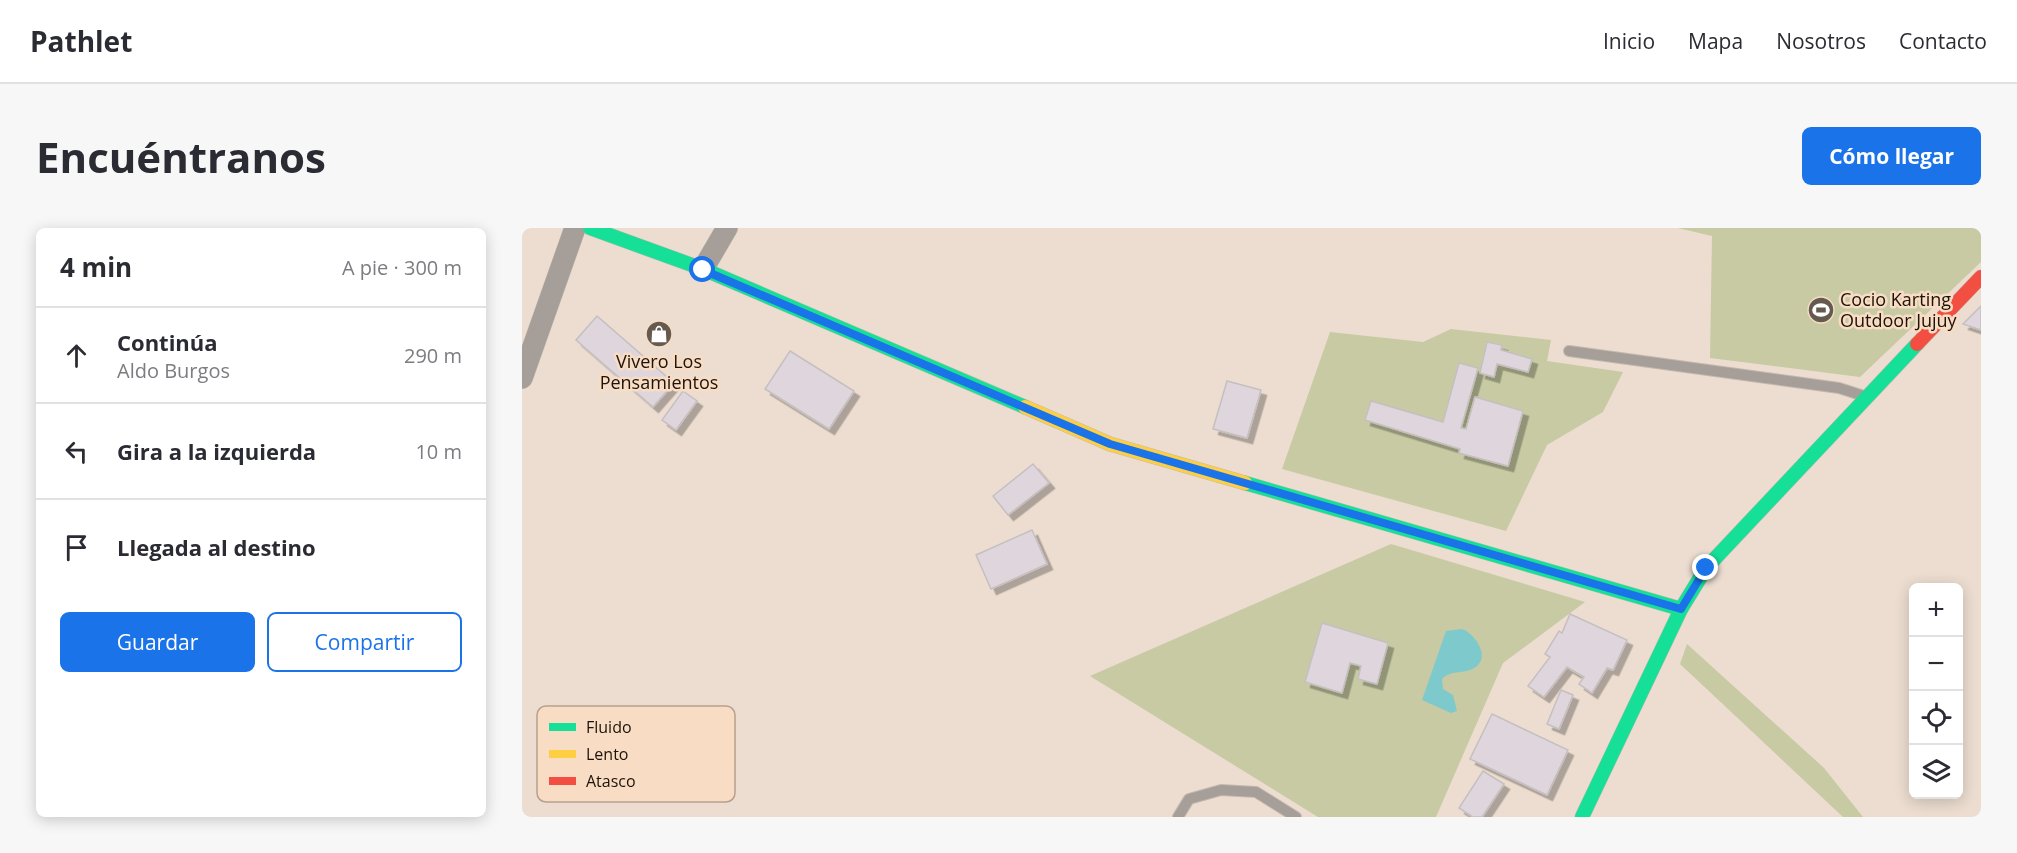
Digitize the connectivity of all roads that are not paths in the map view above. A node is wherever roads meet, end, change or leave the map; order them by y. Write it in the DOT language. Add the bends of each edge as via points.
graph roads {
  1 [pos="575,228"];
  2 [pos="590,228"];
  3 [pos="727,228"];
  4 [pos="703,270"];
  5 [pos="1981,277"];
  6 [pos="1569,351"];
  7 [pos="522,378"];
  8 [pos="1867,397"];
  9 [pos="1681,609"];
  10 [pos="1178,817"];
  11 [pos="1296,817"];
  12 [pos="1582,817"];
  1 -- 7 [label="street"];
  2 -- 4 [label="street"];
  3 -- 4 [label="street"];
  4 -- 9 [label="street" via="1110,444"];
  5 -- 8 [label="street"];
  6 -- 8 [label="lane" via="1839,388"];
  8 -- 9 [label="street" via="1706,568"];
  9 -- 12 [label="street"];
  10 -- 11 [label="lane" via="1189,799 1221,790 1256,792"];
}
